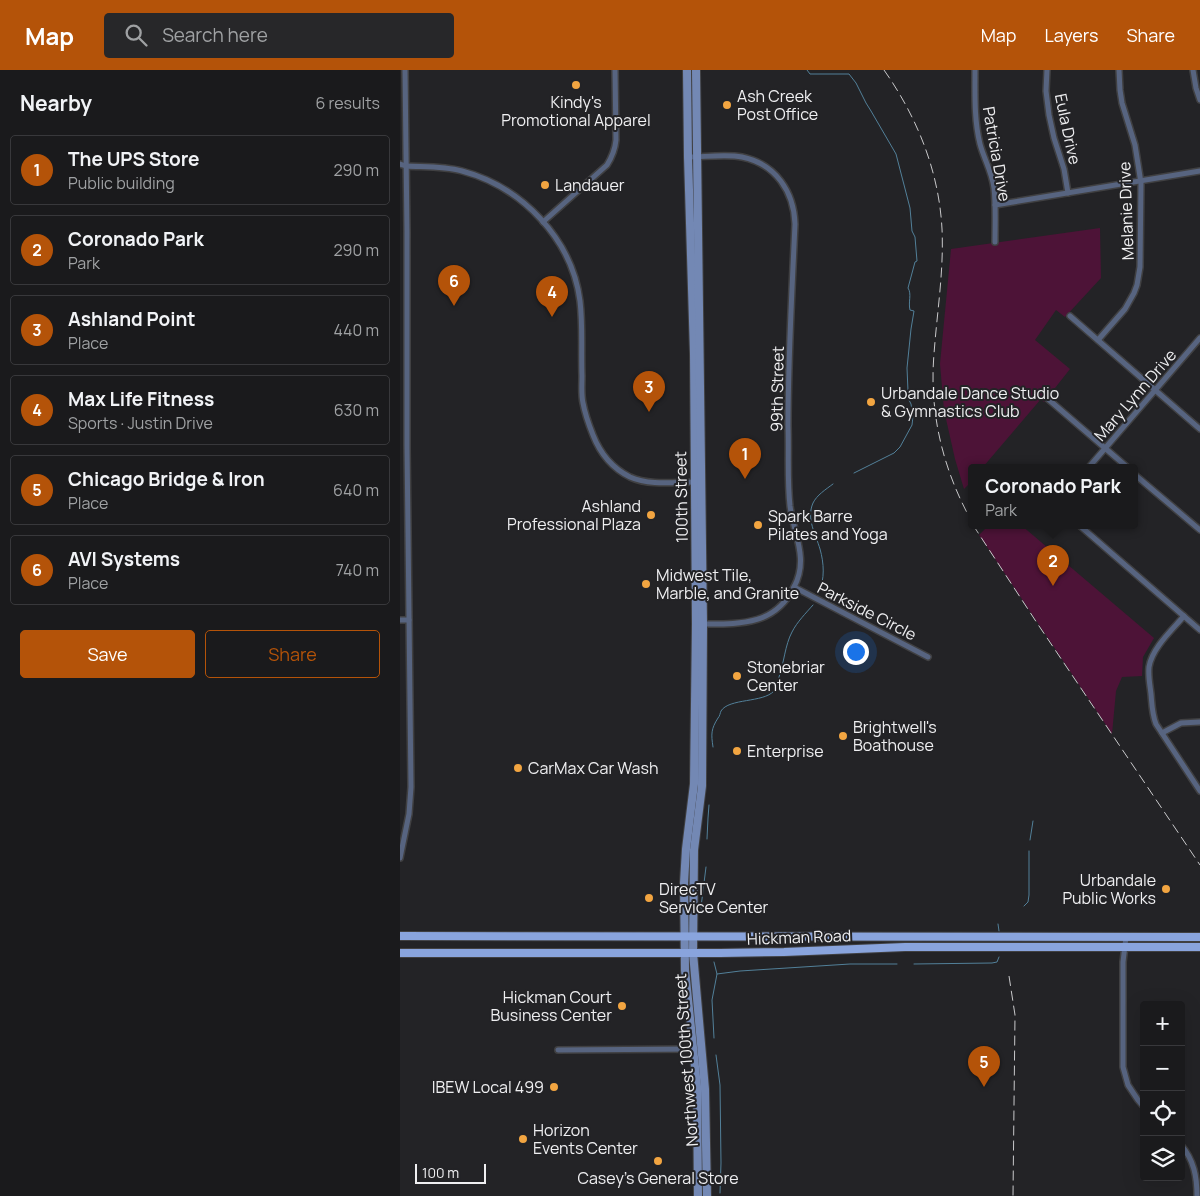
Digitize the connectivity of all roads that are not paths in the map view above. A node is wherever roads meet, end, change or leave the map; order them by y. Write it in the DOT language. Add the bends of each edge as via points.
graph roads {
  1 [pos="405,70"];
  2 [pos="615,70"];
  3 [pos="687,70"];
  4 [pos="696,70"];
  5 [pos="975,70"];
  6 [pos="1047,70"];
  7 [pos="1119,70"];
  8 [pos="1193,70"];
  9 [pos="1200,100"];
  10 [pos="688,156"];
  11 [pos="697,156"];
  12 [pos="403,165"];
  13 [pos="400,170"];
  14 [pos="1200,171"];
  15 [pos="1140,181"];
  16 [pos="1068,193"];
  17 [pos="995,205"];
  18 [pos="543,222"];
  19 [pos="994,242"];
  20 [pos="1070,316"];
  21 [pos="1200,338"];
  22 [pos="1098,340"];
  23 [pos="1156,390"];
  24 [pos="1048,400"];
  25 [pos="1200,429"];
  26 [pos="400,446"];
  27 [pos="407,446"];
  28 [pos="1105,449"];
  29 [pos="1092,464"];
  30 [pos="1122,464"];
  31 [pos="1138,477"];
  32 [pos="698,482"];
  33 [pos="1084,529"];
  34 [pos="1200,530"];
  35 [pos="794,588"];
  36 [pos="1184,616"];
  37 [pos="400,620"];
  38 [pos="409,620"];
  39 [pos="700,624"];
  40 [pos="1200,630"];
  41 [pos="928,657"];
  42 [pos="1200,722"];
  43 [pos="1162,733"];
  44 [pos="1200,791"];
  45 [pos="400,858"];
  46 [pos="400,936"];
  47 [pos="684,937"];
  48 [pos="693,937"];
  49 [pos="1126,937"];
  50 [pos="1200,937"];
  51 [pos="1125,947"];
  52 [pos="1200,947"];
  53 [pos="400,953"];
  54 [pos="684,953"];
  55 [pos="693,953"];
  56 [pos="702,1048"];
  57 [pos="693,1049"];
  58 [pos="558,1050"];
  59 [pos="1140,1102"];
  60 [pos="1185,1150"];
  61 [pos="698,1196"];
  62 [pos="706,1196"];
  63 [pos="1197,1196"];
  1 -- 12 [label="street"];
  2 -- 18 [label="street" via="616,140 612,158"];
  3 -- 10 [label="main road, 100th Street"];
  4 -- 11 [label="main road, 100th Street"];
  5 -- 17 [label="street, Patricia Drive" via="977,130 994,186"];
  6 -- 16 [label="street, Eula Drive" via="1049,115"];
  7 -- 15 [label="street, Melanie Drive" via="1122,103 1135,145"];
  8 -- 9 [label="street"];
  10 -- 11 [label="street, 99th Street"];
  10 -- 32 [label="main road, 100th Street"];
  11 -- 32 [label="main road, 100th Street"];
  11 -- 35 [label="street, 99th Street" via="740,157 762,164 780,180 793,205 789,482 801,562"];
  12 -- 13 [label="street"];
  12 -- 18 [label="street" via="447,168 477,176 510,193"];
  12 -- 27 [label="street" via="407,252"];
  14 -- 15 [label="street"];
  15 -- 16 [label="street"];
  15 -- 22 [label="street, Melanie Drive" via="1137,285 1130,302"];
  16 -- 17 [label="street"];
  17 -- 19 [label="street, Patricia Drive"];
  18 -- 32 [label="street" via="565,254 580,299 582,401 599,448 616,469 631,477 648,482"];
  20 -- 22 [label="street"];
  21 -- 23 [label="street, Mary Lynn Drive"];
  22 -- 23 [label="street"];
  23 -- 25 [label="street"];
  23 -- 28 [label="street, Mary Lynn Drive"];
  24 -- 28 [label="street"];
  26 -- 27 [label="street"];
  27 -- 38 [label="street"];
  28 -- 29 [label="street, Mary Lynn Drive"];
  28 -- 30 [label="street"];
  31 -- 34 [label="street"];
  32 -- 39 [label="main road, 100th Street"];
  33 -- 36 [label="street"];
  35 -- 39 [label="street, 99th Street" via="783,604 762,618 742,623"];
  35 -- 41 [label="street, Parkside Circle"];
  36 -- 40 [label="street"];
  36 -- 43 [label="street" via="1156,650 1150,665 1153,716"];
  37 -- 38 [label="street"];
  38 -- 45 [label="street" via="411,787"];
  39 -- 47 [label="main road, 100th Street" via="694,784 684,883"];
  39 -- 48 [label="main road, 100th Street" via="702,786 694,850"];
  42 -- 43 [label="street" via="1181,723"];
  43 -- 44 [label="street"];
  46 -- 47 [label="main road, Hickman Road"];
  47 -- 48 [label="main road, Hickman Road"];
  47 -- 54 [label="main road, 100th Street"];
  48 -- 49 [label="main road, Hickman Road"];
  48 -- 55 [label="main road, 100th Street"];
  49 -- 50 [label="main road, Hickman Road"];
  49 -- 51 [label="street"];
  51 -- 52 [label="main road, Hickman Road"];
  51 -- 55 [label="main road, Hickman Road" via="905,947"];
  51 -- 59 [label="street" via="1123,1067 1128,1085"];
  53 -- 54 [label="main road, Hickman Road"];
  54 -- 55 [label="main road, Hickman Road"];
  54 -- 57 [label="main road, Northwest 100th Street"];
  55 -- 56 [label="main road, Northwest 100th Street"];
  56 -- 57 [label="street"];
  56 -- 62 [label="main road, Northwest 100th Street"];
  57 -- 58 [label="street"];
  57 -- 61 [label="main road, Northwest 100th Street"];
  60 -- 63 [label="street" via="1195,1174"];
}
